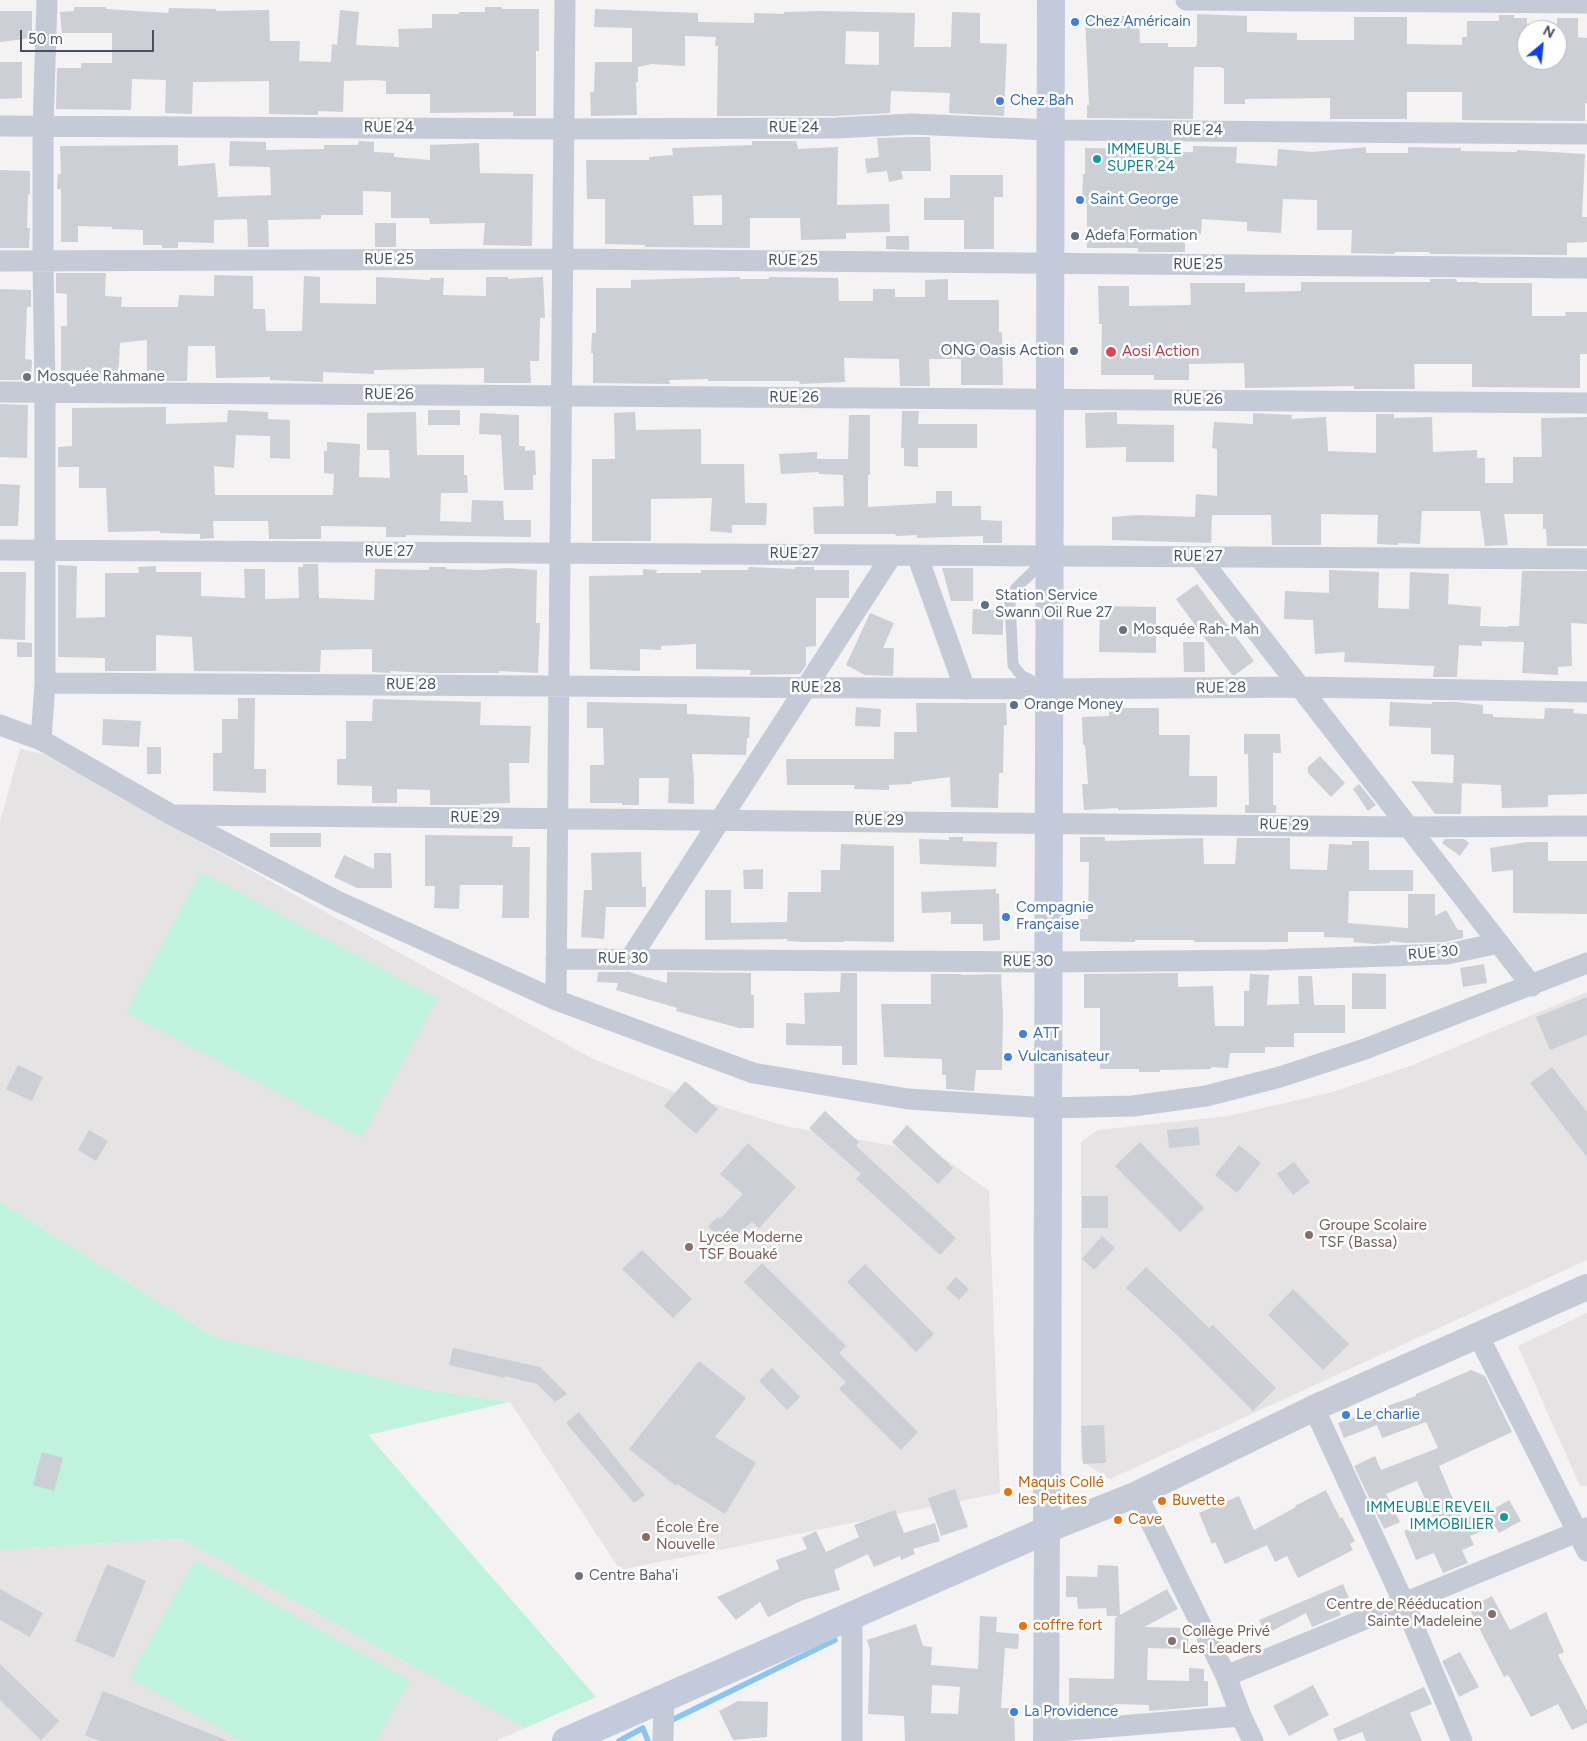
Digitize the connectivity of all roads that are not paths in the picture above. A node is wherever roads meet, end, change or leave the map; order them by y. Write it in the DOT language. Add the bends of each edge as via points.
graph roads {
  1 [pos="48,0"];
  2 [pos="565,0"];
  3 [pos="1051,0"];
  4 [pos="1186,0"];
  5 [pos="1587,3"];
  6 [pos="0,126"];
  7 [pos="43,127"];
  8 [pos="564,129"];
  9 [pos="1050,130"];
  10 [pos="1587,134"];
  11 [pos="563,259"];
  12 [pos="0,261"];
  13 [pos="43,262"];
  14 [pos="1050,264"];
  15 [pos="1587,268"];
  16 [pos="0,392"];
  17 [pos="46,393"];
  18 [pos="562,396"];
  19 [pos="1050,399"];
  20 [pos="1587,403"];
  21 [pos="0,550"];
  22 [pos="45,550"];
  23 [pos="560,553"];
  24 [pos="892,555"];
  25 [pos="917,555"];
  26 [pos="1049,556"];
  27 [pos="1198,557"];
  28 [pos="1587,559"];
  29 [pos="45,683"];
  30 [pos="559,686"];
  31 [pos="1300,687"];
  32 [pos="806,688"];
  33 [pos="965,689"];
  34 [pos="1049,690"];
  35 [pos="1587,692"];
  36 [pos="0,725"];
  37 [pos="41,740"];
  38 [pos="172,816"];
  39 [pos="558,819"];
  40 [pos="720,820"];
  41 [pos="1049,822"];
  42 [pos="1587,826"];
  43 [pos="1408,827"];
  44 [pos="1499,943"];
  45 [pos="556,959"];
  46 [pos="630,959"];
  47 [pos="1048,962"];
  48 [pos="1587,963"];
  49 [pos="1532,986"];
  50 [pos="556,1000"];
  51 [pos="1048,1108"];
  52 [pos="1587,1287"];
  53 [pos="1478,1335"];
  54 [pos="1314,1408"];
  55 [pos="1137,1494"];
  56 [pos="1047,1530"];
  57 [pos="1584,1537"];
  58 [pos="1404,1603"];
  59 [pos="852,1614"];
  60 [pos="1226,1676"];
  61 [pos="664,1698"];
  62 [pos="1241,1716"];
  63 [pos="1046,1736"];
  64 [pos="566,1741"];
  65 [pos="663,1741"];
  66 [pos="852,1741"];
  67 [pos="1254,1741"];
  68 [pos="1462,1741"];
  1 -- 7 [label="street"];
  2 -- 8 [label="street"];
  3 -- 9 [label="main road"];
  4 -- 5 [label="street"];
  6 -- 7 [label="street, RUE 24"];
  7 -- 8 [label="street, RUE 24"];
  7 -- 13 [label="street"];
  8 -- 9 [label="street, RUE 24" via="837,128 903,124"];
  8 -- 11 [label="street"];
  9 -- 10 [label="street, RUE 24"];
  9 -- 14 [label="main road"];
  11 -- 13 [label="street, RUE 25"];
  11 -- 14 [label="street, RUE 25"];
  11 -- 18 [label="street"];
  12 -- 13 [label="street, RUE 25"];
  13 -- 17 [label="street"];
  14 -- 15 [label="street, RUE 25"];
  14 -- 19 [label="main road"];
  16 -- 17 [label="street, RUE 26"];
  17 -- 18 [label="street, RUE 26"];
  17 -- 22 [label="street"];
  18 -- 19 [label="street, RUE 26"];
  18 -- 23 [label="street"];
  19 -- 20 [label="street, RUE 26"];
  19 -- 26 [label="main road"];
  21 -- 22 [label="street, RUE 27"];
  22 -- 23 [label="street, RUE 27"];
  22 -- 29 [label="street"];
  23 -- 24 [label="street, RUE 27"];
  23 -- 30 [label="street"];
  24 -- 25 [label="street, RUE 27"];
  24 -- 32 [label="street"];
  25 -- 26 [label="street, RUE 27"];
  25 -- 33 [label="street"];
  26 -- 27 [label="street, RUE 27"];
  26 -- 34 [label="main road"];
  26 -- 34 [label="lane" via="1016,588 1010,602 1013,665 1021,675"];
  27 -- 28 [label="street, RUE 27"];
  27 -- 31 [label="street"];
  29 -- 30 [label="street, RUE 28"];
  29 -- 37 [label="street"];
  30 -- 32 [label="street, RUE 28"];
  30 -- 39 [label="street"];
  31 -- 34 [label="street, RUE 28"];
  31 -- 35 [label="street, RUE 28"];
  31 -- 43 [label="street"];
  32 -- 33 [label="street, RUE 28"];
  32 -- 40 [label="street"];
  33 -- 34 [label="street, RUE 28"];
  34 -- 41 [label="main road"];
  36 -- 37 [label="street"];
  37 -- 38 [label="street"];
  38 -- 39 [label="street, RUE 29"];
  38 -- 50 [label="street" via="337,901"];
  39 -- 40 [label="street, RUE 29"];
  39 -- 45 [label="street"];
  40 -- 41 [label="street, RUE 29"];
  40 -- 46 [label="street"];
  41 -- 43 [label="street, RUE 29"];
  41 -- 47 [label="main road"];
  42 -- 43 [label="street, RUE 29"];
  43 -- 44 [label="street"];
  44 -- 47 [label="street, RUE 30" via="1448,954"];
  44 -- 49 [label="street"];
  45 -- 46 [label="street, RUE 30"];
  45 -- 50 [label="street"];
  46 -- 47 [label="street, RUE 30"];
  47 -- 51 [label="main road"];
  48 -- 49 [label="street"];
  49 -- 51 [label="street" via="1365,1050 1280,1078 1197,1097 1133,1106"];
  50 -- 51 [label="street" via="754,1073 908,1099"];
  51 -- 56 [label="main road"];
  52 -- 53 [label="street"];
  53 -- 54 [label="street"];
  53 -- 57 [label="street"];
  54 -- 55 [label="street"];
  54 -- 58 [label="street"];
  55 -- 56 [label="street"];
  55 -- 60 [label="street"];
  56 -- 59 [label="main road"];
  56 -- 63 [label="street"];
  57 -- 58 [label="street"];
  58 -- 60 [label="street"];
  58 -- 68 [label="street"];
  59 -- 61 [label="main road"];
  59 -- 66 [label="street"];
  60 -- 62 [label="street"];
  61 -- 64 [label="main road"];
  61 -- 65 [label="street"];
  62 -- 63 [label="street"];
  62 -- 67 [label="street"];
}
